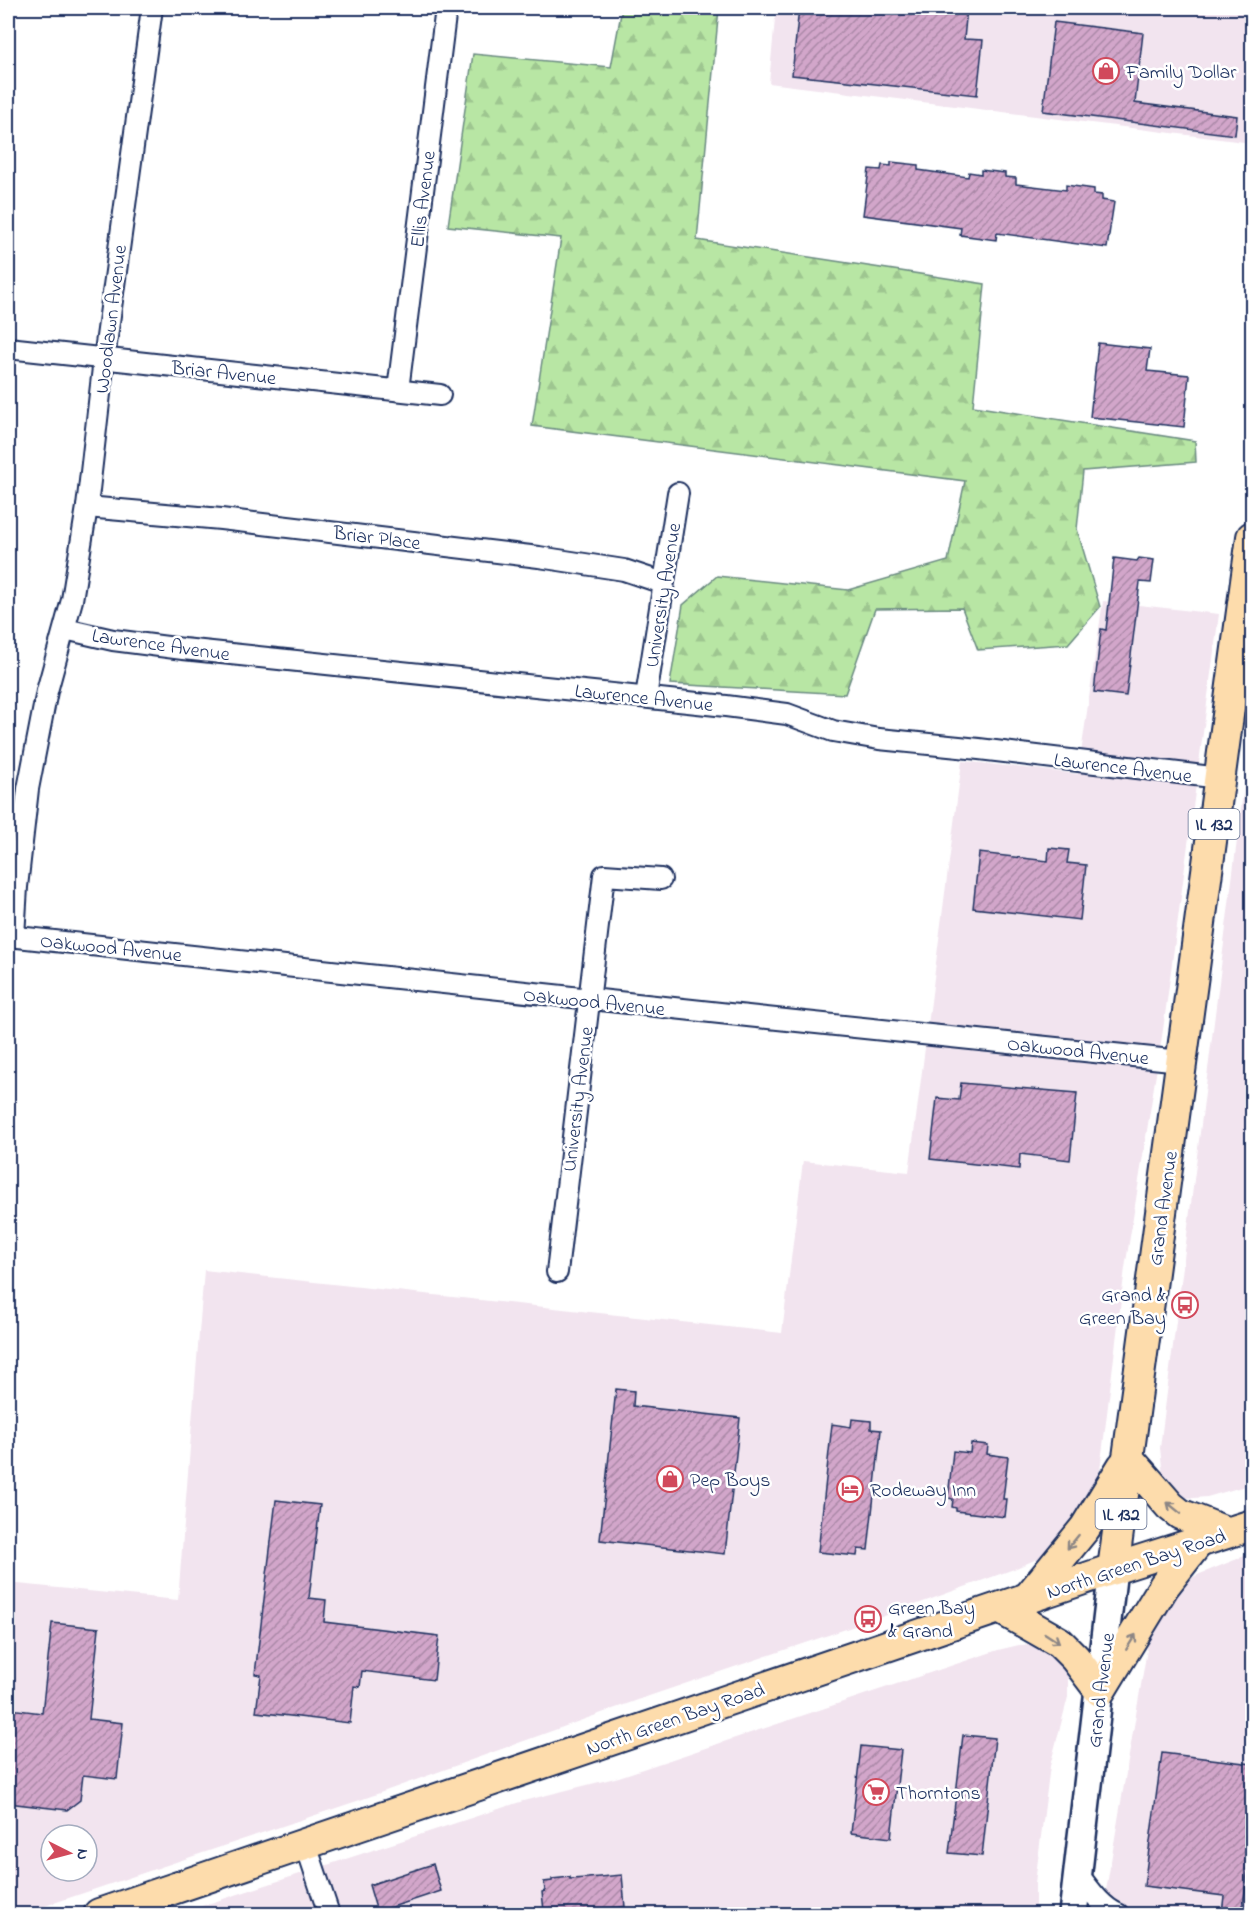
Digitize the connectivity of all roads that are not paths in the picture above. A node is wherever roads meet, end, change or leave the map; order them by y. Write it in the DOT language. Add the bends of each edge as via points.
graph roads {
  1 [pos="152,8"];
  2 [pos="446,8"];
  3 [pos="8,348"];
  4 [pos="104,359"];
  5 [pos="398,390"];
  6 [pos="440,395"];
  7 [pos="678,493"];
  8 [pos="87,507"];
  9 [pos="1252,537"];
  10 [pos="663,583"];
  11 [pos="65,629"];
  12 [pos="646,697"];
  13 [pos="1220,778"];
  14 [pos="661,879"];
  15 [pos="11,936"];
  16 [pos="589,1001"];
  17 [pos="1182,1061"];
  18 [pos="557,1272"];
  19 [pos="1128,1458"];
  20 [pos="1226,1533"];
  21 [pos="1113,1569"];
  22 [pos="1014,1604"];
  23 [pos="1100,1691"];
  24 [pos="306,1845"];
  25 [pos="1078,1874"];
  26 [pos="99,1914"];
  27 [pos="329,1914"];
  28 [pos="1073,1914"];
  29 [pos="1118,1914"];
  1 -- 4 [label="street, Woodlawn Avenue"];
  2 -- 5 [label="street, Ellis Avenue"];
  3 -- 4 [label="street, Briar Avenue"];
  4 -- 5 [label="street, Briar Avenue"];
  4 -- 8 [label="street, Woodlawn Avenue"];
  5 -- 6 [label="street, Briar Avenue"];
  7 -- 10 [label="street, University Avenue"];
  8 -- 10 [label="street, Briar Place" via="539,556 624,570"];
  8 -- 11 [label="street, Woodlawn Avenue"];
  9 -- 13 [label="main road, Grand Avenue / IL 132"];
  10 -- 12 [label="street, University Avenue"];
  11 -- 12 [label="street, Lawrence Avenue" via="183,649"];
  11 -- 15 [label="street, Woodlawn Avenue" via="47,692 28,789"];
  12 -- 13 [label="street, Lawrence Avenue" via="788,714 833,731 879,739"];
  13 -- 17 [label="main road, Grand Avenue / IL 132"];
  14 -- 16 [label="street, University Avenue" via="604,875"];
  15 -- 16 [label="street, Oakwood Avenue"];
  16 -- 17 [label="street, Oakwood Avenue"];
  16 -- 18 [label="street, University Avenue"];
  17 -- 19 [label="main road, Grand Avenue / IL 132"];
  20 -- 19 [label="main road, one-way" via="1180,1514"];
  19 -- 21 [label="main road, Grand Avenue / IL 132"];
  19 -- 22 [label="main road, one-way" via="1084,1528"];
  20 -- 21 [label="main road, North Green Bay Road"];
  23 -- 20 [label="main road, one-way" via="1164,1586"];
  21 -- 22 [label="main road, North Green Bay Road"];
  21 -- 23 [label="main road, Grand Avenue"];
  22 -- 23 [label="main road, one-way" via="1075,1658"];
  22 -- 24 [label="main road, North Green Bay Road"];
  23 -- 25 [label="main road, Grand Avenue"];
  24 -- 26 [label="main road, North Green Bay Road"];
  24 -- 27 [label="street"];
  25 -- 28 [label="main road, Grand Avenue"];
  25 -- 29 [label="street" via="1096,1897"];
}
